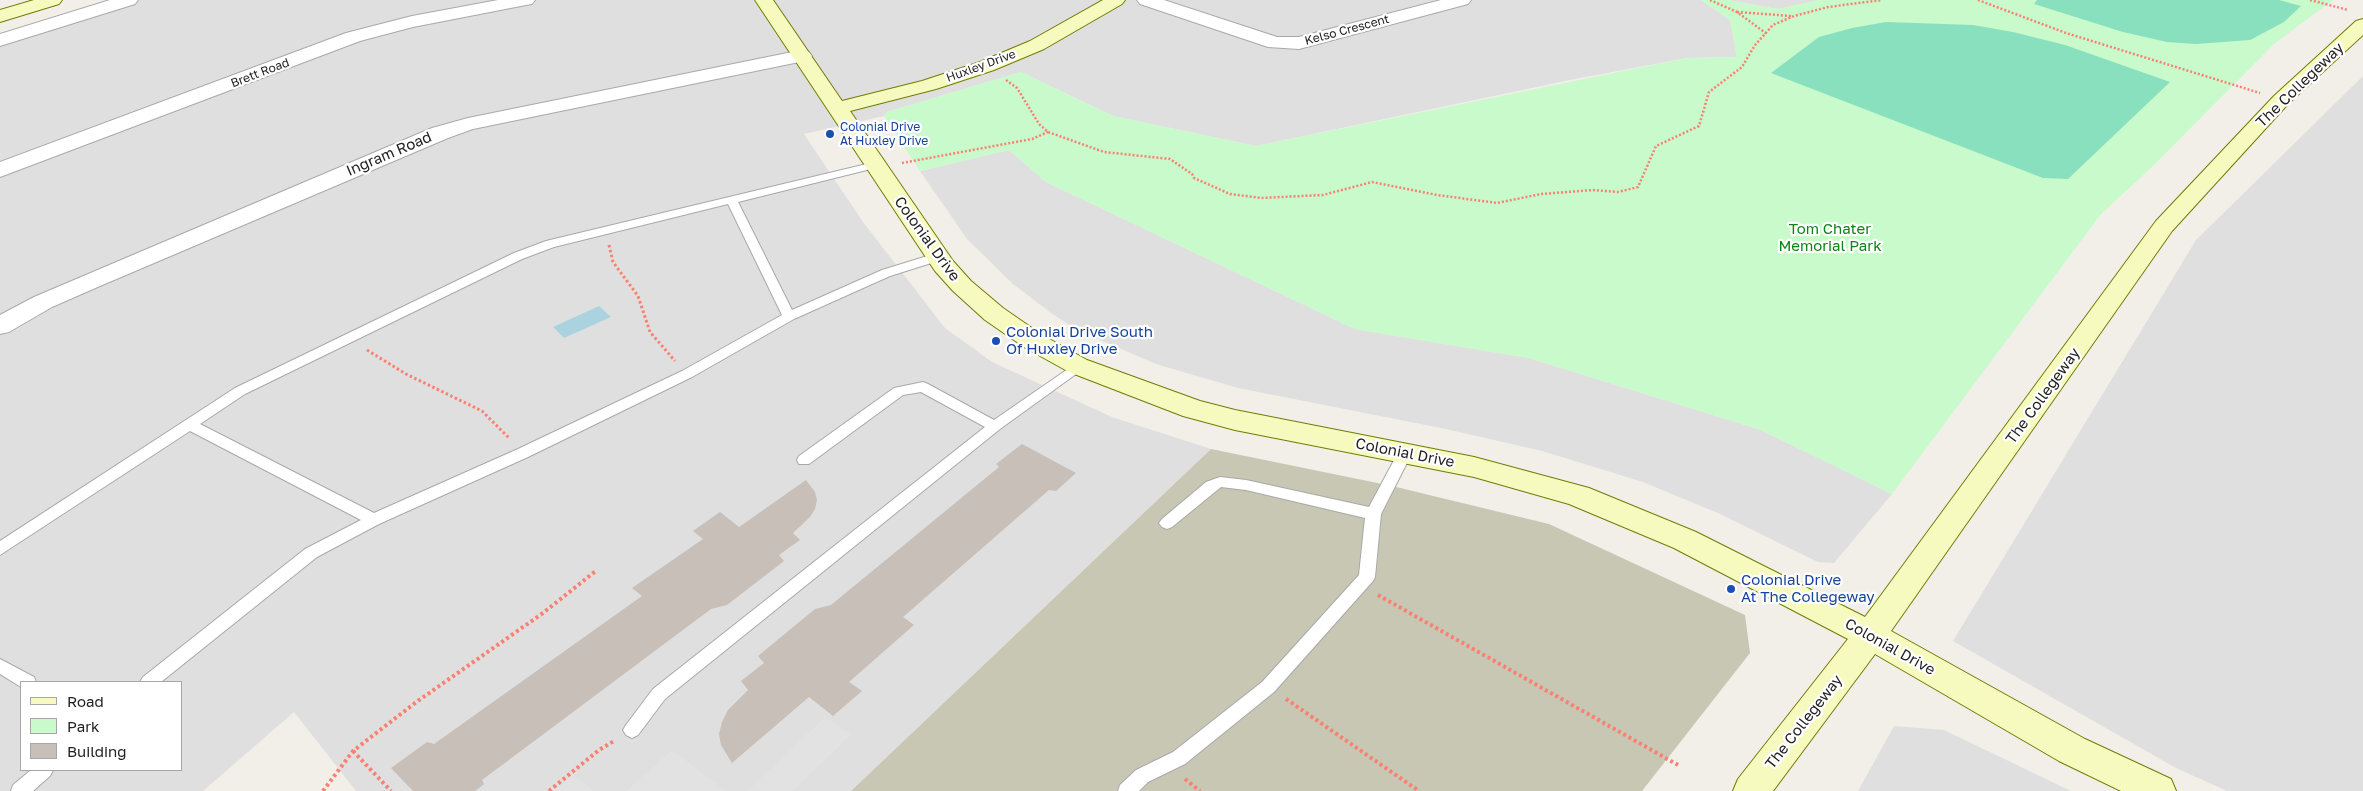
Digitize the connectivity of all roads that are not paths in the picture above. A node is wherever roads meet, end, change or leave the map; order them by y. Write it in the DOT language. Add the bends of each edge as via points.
graph roads {
  1 [pos="53,0"];
  2 [pos="129,0"];
  3 [pos="526,0"];
  4 [pos="764,0"];
  5 [pos="1116,0"];
  6 [pos="1146,0"];
  7 [pos="1462,0"];
  8 [pos="481,4"];
  9 [pos="0,16"];
  10 [pos="2359,18"];
  11 [pos="0,40"];
  12 [pos="802,56"];
  13 [pos="837,108"];
  14 [pos="875,165"];
  15 [pos="0,170"];
  16 [pos="732,201"];
  17 [pos="937,257"];
  18 [pos="789,316"];
  19 [pos="0,326"];
  20 [pos="1078,366"];
  21 [pos="191,425"];
  22 [pos="995,426"];
  23 [pos="1405,453"];
  24 [pos="804,460"];
  25 [pos="1373,514"];
  26 [pos="374,520"];
  27 [pos="1167,523"];
  28 [pos="0,549"];
  29 [pos="1870,635"];
  30 [pos="0,666"];
  31 [pos="26,681"];
  32 [pos="150,681"];
  33 [pos="632,730"];
  34 [pos="43,771"];
  35 [pos="20,791"];
  36 [pos="1126,791"];
  37 [pos="1751,791"];
  38 [pos="2158,791"];
  1 -- 9 [label="street"];
  2 -- 11 [label="street"];
  3 -- 8 [label="street, Brett Road"];
  4 -- 12 [label="street, Colonial Drive"];
  5 -- 13 [label="street, Huxley Drive" via="1037,45 987,66 929,85"];
  6 -- 7 [label="street, Kelso Crescent" via="1275,43 1310,40"];
  8 -- 15 [label="street, Brett Road" via="353,37"];
  10 -- 29 [label="street, The Collegeway" via="2164,226"];
  12 -- 13 [label="street, Colonial Drive"];
  12 -- 19 [label="street, Ingram Road" via="468,124 440,133 91,281"];
  13 -- 14 [label="street, Colonial Drive"];
  14 -- 16 [label="lane"];
  14 -- 17 [label="street, Colonial Drive"];
  16 -- 18 [label="lane"];
  16 -- 21 [label="lane" via="550,244 518,256 240,391"];
  17 -- 18 [label="lane" via="886,273"];
  17 -- 20 [label="street, Colonial Drive" via="962,286 994,314"];
  18 -- 26 [label="lane" via="687,374"];
  20 -- 22 [label="lane"];
  20 -- 23 [label="street, Colonial Drive" via="1193,409"];
  21 -- 26 [label="lane"];
  21 -- 28 [label="lane"];
  22 -- 24 [label="lane" via="924,388 899,391"];
  22 -- 33 [label="lane" via="659,694"];
  23 -- 25 [label="lane"];
  23 -- 29 [label="street, Colonial Drive" via="1525,480 1631,516 1685,540"];
  25 -- 27 [label="lane" via="1220,482"];
  25 -- 36 [label="lane" via="1367,577 1360,585 1268,686 1179,758 1142,776"];
  26 -- 32 [label="lane" via="312,553"];
  29 -- 37 [label="street, The Collegeway"];
  29 -- 38 [label="street, Colonial Drive" via="2072,750"];
  30 -- 31 [label="lane"];
  34 -- 35 [label="lane"];
}
